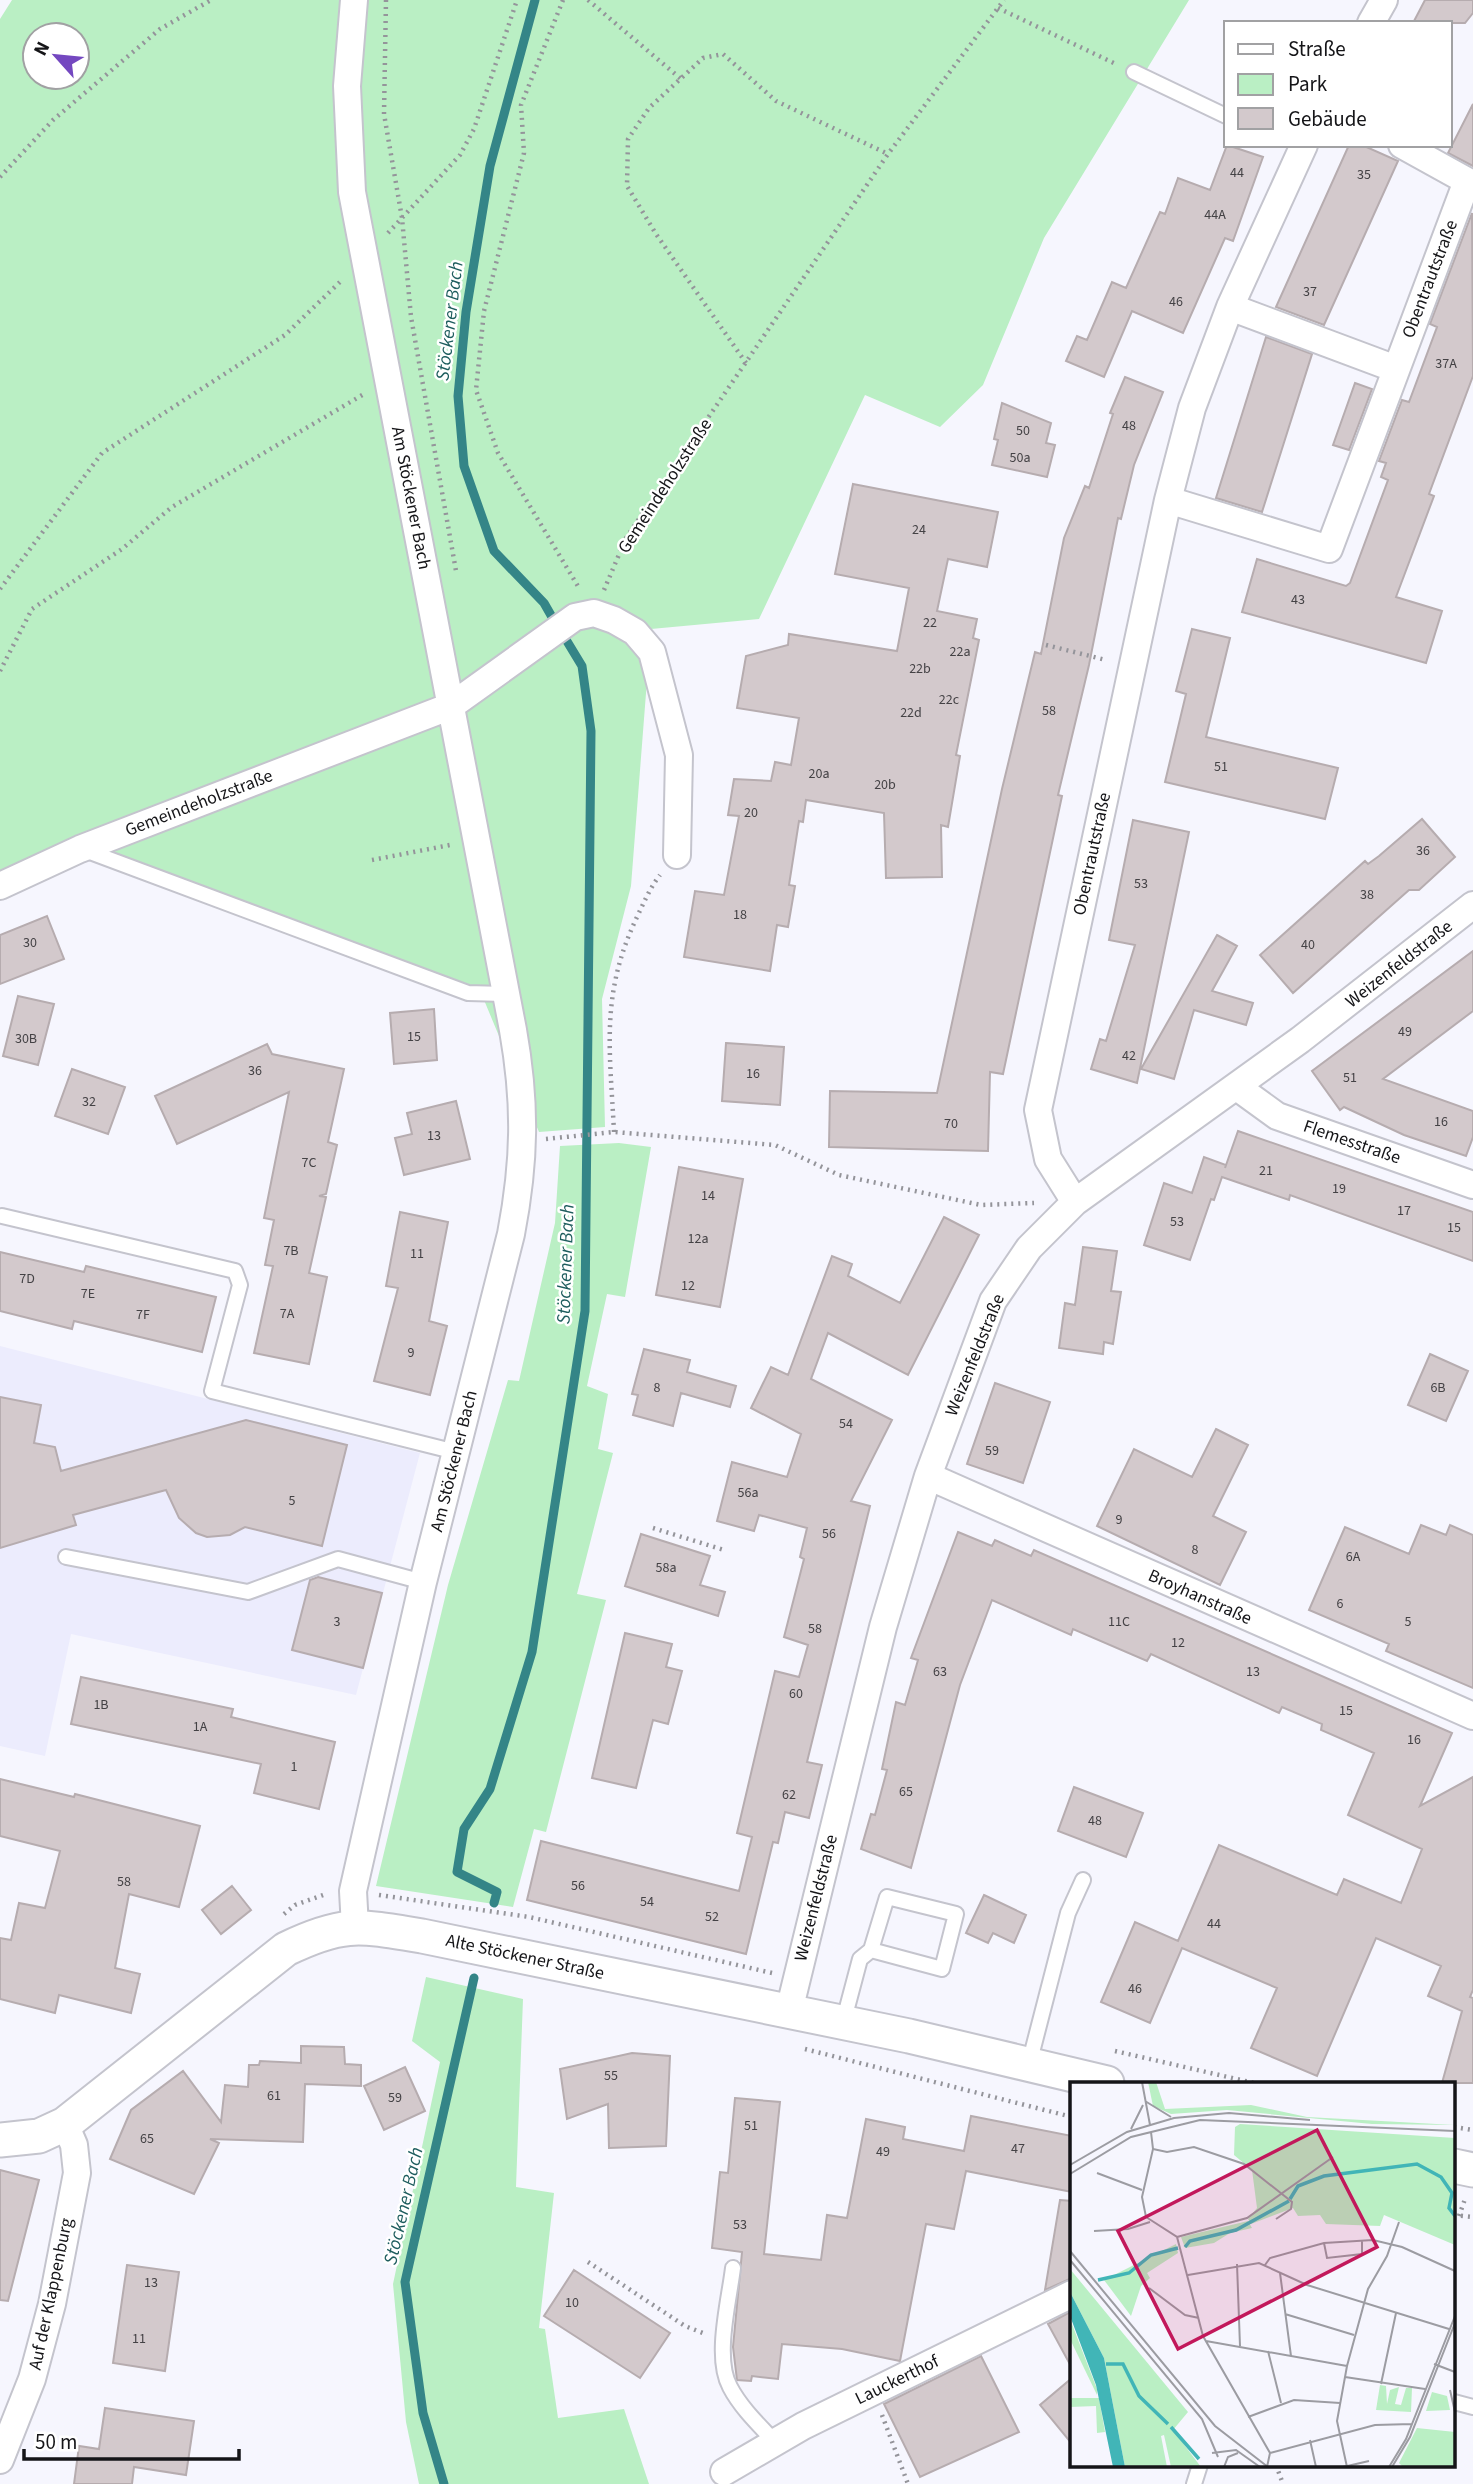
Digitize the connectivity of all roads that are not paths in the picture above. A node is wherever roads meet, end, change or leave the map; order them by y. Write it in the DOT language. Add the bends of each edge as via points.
graph roads {
  1 [pos="354,0"];
  2 [pos="1384,0"];
  3 [pos="1372,21"];
  4 [pos="1134,72"];
  5 [pos="1224,115"];
  6 [pos="1298,147"];
  7 [pos="1406,147"];
  8 [pos="1230,307"];
  9 [pos="1396,369"];
  10 [pos="1168,500"];
  11 [pos="451,706"];
  12 [pos="80,849"];
  13 [pos="677,855"];
  14 [pos="0,886"];
  15 [pos="1473,905"];
  16 [pos="504,995"];
  17 [pos="1237,1087"];
  18 [pos="1473,1185"];
  19 [pos="1075,1202"];
  20 [pos="2,1216"];
  21 [pos="456,1452"];
  22 [pos="928,1476"];
  23 [pos="66,1558"];
  24 [pos="424,1582"];
  25 [pos="1473,1716"];
  26 [pos="1083,1880"];
  27 [pos="355,1927"];
  28 [pos="871,1950"];
  29 [pos="789,2011"];
  30 [pos="843,2024"];
  31 [pos="1029,2064"];
  32 [pos="1103,2082"];
  33 [pos="65,2124"];
  34 [pos="0,2140"];
  35 [pos="733,2268"];
  36 [pos="1070,2295"];
  37 [pos="1456,2403"];
  38 [pos="1473,2407"];
  39 [pos="775,2442"];
  40 [pos="0,2460"];
  41 [pos="1200,2466"];
  42 [pos="724,2472"];
  43 [pos="1194,2484"];
  1 -- 11 [label="street, Am Stöckener Bach" via="347,86 352,192"];
  2 -- 3 [label="street"];
  4 -- 5 [label="lane"];
  6 -- 8 [label="street, Obentrautstraße"];
  7 -- 9 [label="street, Obentrautstraße" via="1467,181"];
  8 -- 9 [label="street"];
  8 -- 10 [label="street, Obentrautstraße" via="1192,408"];
  9 -- 10 [label="street, Obentrautstraße" via="1329,549"];
  10 -- 19 [label="street, Obentrautstraße" via="1038,1110 1048,1158"];
  11 -- 12 [label="street, Gemeindeholzstraße"];
  11 -- 13 [label="street, Gemeindeholzstraße" via="575,617 594,613 635,632 652,652 679,755"];
  11 -- 16 [label="street, Am Stöckener Bach"];
  12 -- 14 [label="street, Gemeindeholzstraße"];
  12 -- 16 [label="lane" via="468,993"];
  15 -- 17 [label="street, Weizenfeldstraße"];
  16 -- 21 [label="street, Am Stöckener Bach" via="522,1081 521,1183"];
  17 -- 18 [label="street, Flemesstraße" via="1277,1116"];
  17 -- 19 [label="street, Weizenfeldstraße"];
  19 -- 22 [label="street, Weizenfeldstraße" via="1029,1248 993,1301"];
  20 -- 21 [label="lane" via="235,1272 240,1285 212,1391"];
  21 -- 24 [label="street, Am Stöckener Bach"];
  22 -- 25 [label="street, Broyhanstraße"];
  22 -- 29 [label="street, Weizenfeldstraße" via="883,1627"];
  23 -- 24 [label="lane" via="248,1592 338,1559"];
  24 -- 27 [label="street, Am Stöckener Bach" via="354,1891"];
  26 -- 31 [label="lane" via="1068,1913"];
  27 -- 29 [label="street, Alte Stöckener Straße" via="422,1936"];
  27 -- 33 [label="street, Alte Stöckener Straße" via="318,1934 286,1950"];
  28 -- 28 [label="lane" via="942,1969 956,1914 887,1897"];
  28 -- 30 [label="lane" via="860,1959"];
  29 -- 30 [label="street, Alte Stöckener Straße"];
  30 -- 31 [label="street, Alte Stöckener Straße"];
  31 -- 32 [label="street, Alte Stöckener Straße"];
  33 -- 34 [label="street, Alte Stöckener Straße" via="39,2136"];
  33 -- 40 [label="street, Auf der Klappenburg" via="74,2145 77,2173 52,2304 32,2379"];
  35 -- 39 [label="lane" via="723,2371 741,2406"];
  36 -- 39 [label="street, Lauckerthof"];
  37 -- 38 [label="lane"];
  39 -- 42 [label="street, Lauckerthof"];
  41 -- 43 [label="lane"];
}
